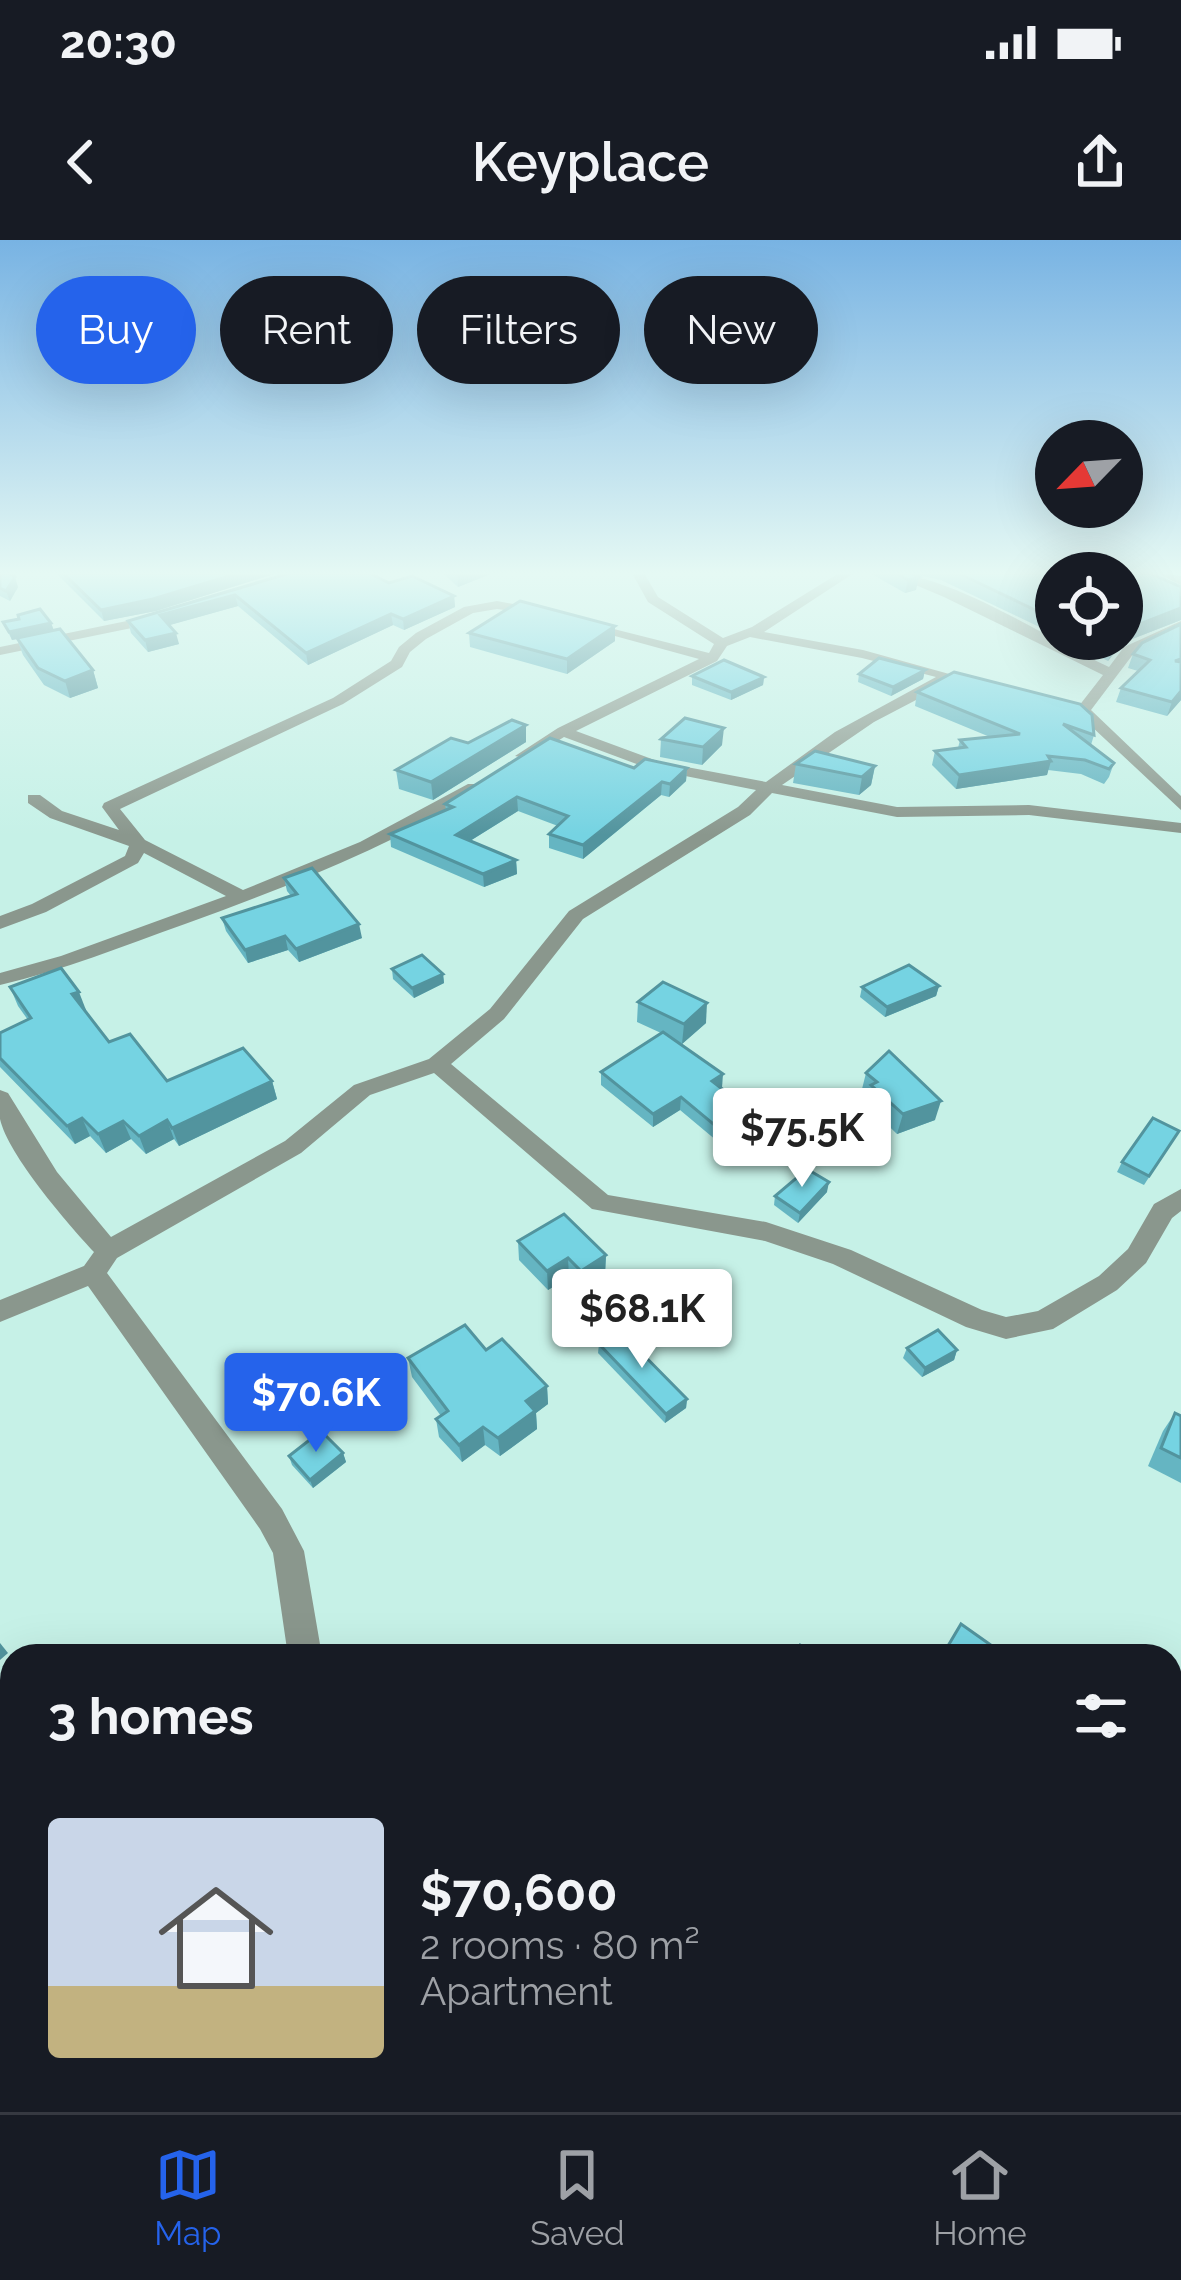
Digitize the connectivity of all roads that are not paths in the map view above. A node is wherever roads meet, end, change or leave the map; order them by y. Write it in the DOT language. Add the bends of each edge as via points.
graph roads {
  1 [pos="399,660"];
  2 [pos="699,660"];
  3 [pos="887,660"];
  4 [pos="1081,660"];
  5 [pos="1120,660"];
  6 [pos="1109,672"];
  7 [pos="949,676"];
  8 [pos="971,682"];
  9 [pos="1061,705"];
  10 [pos="1083,711"];
  11 [pos="563,731"];
  12 [pos="507,766"];
  13 [pos="489,778"];
  14 [pos="765,789"];
  15 [pos="34,799"];
  16 [pos="1181,805"];
  17 [pos="1181,828"];
  18 [pos="139,844"];
  19 [pos="243,898"];
  20 [pos="0,923"];
  21 [pos="0,979"];
  22 [pos="437,1064"];
  23 [pos="0,1098"];
  24 [pos="1181,1198"];
  25 [pos="100,1262"];
  26 [pos="0,1311"];
  27 [pos="303,1644"];
  1 -- 18 [label="street" via="338,700 115,802 110,810"];
  2 -- 11 [label="street"];
  3 -- 7 [label="street"];
  4 -- 6 [label="street"];
  5 -- 6 [label="street"];
  6 -- 10 [label="street"];
  7 -- 8 [label="street"];
  7 -- 14 [label="street" via="888,706"];
  9 -- 10 [label="street"];
  10 -- 16 [label="street"];
  11 -- 12 [label="street"];
  11 -- 14 [label="street" via="656,766"];
  13 -- 19 [label="street" via="414,825"];
  14 -- 17 [label="street" via="897,812 1029,810"];
  14 -- 22 [label="street" via="744,811 576,915 496,1014"];
  15 -- 18 [label="street" via="46,812"];
  18 -- 19 [label="street"];
  18 -- 20 [label="street" via="131,860"];
  19 -- 21 [label="street"];
  22 -- 24 [label="street" via="602,1203 766,1232 1006,1328 1044,1322 1108,1283"];
  22 -- 25 [label="street" via="362,1090 292,1147"];
  23 -- 25 [label="street"];
  25 -- 26 [label="street"];
  25 -- 27 [label="street" via="271,1519 288,1551"];
}
